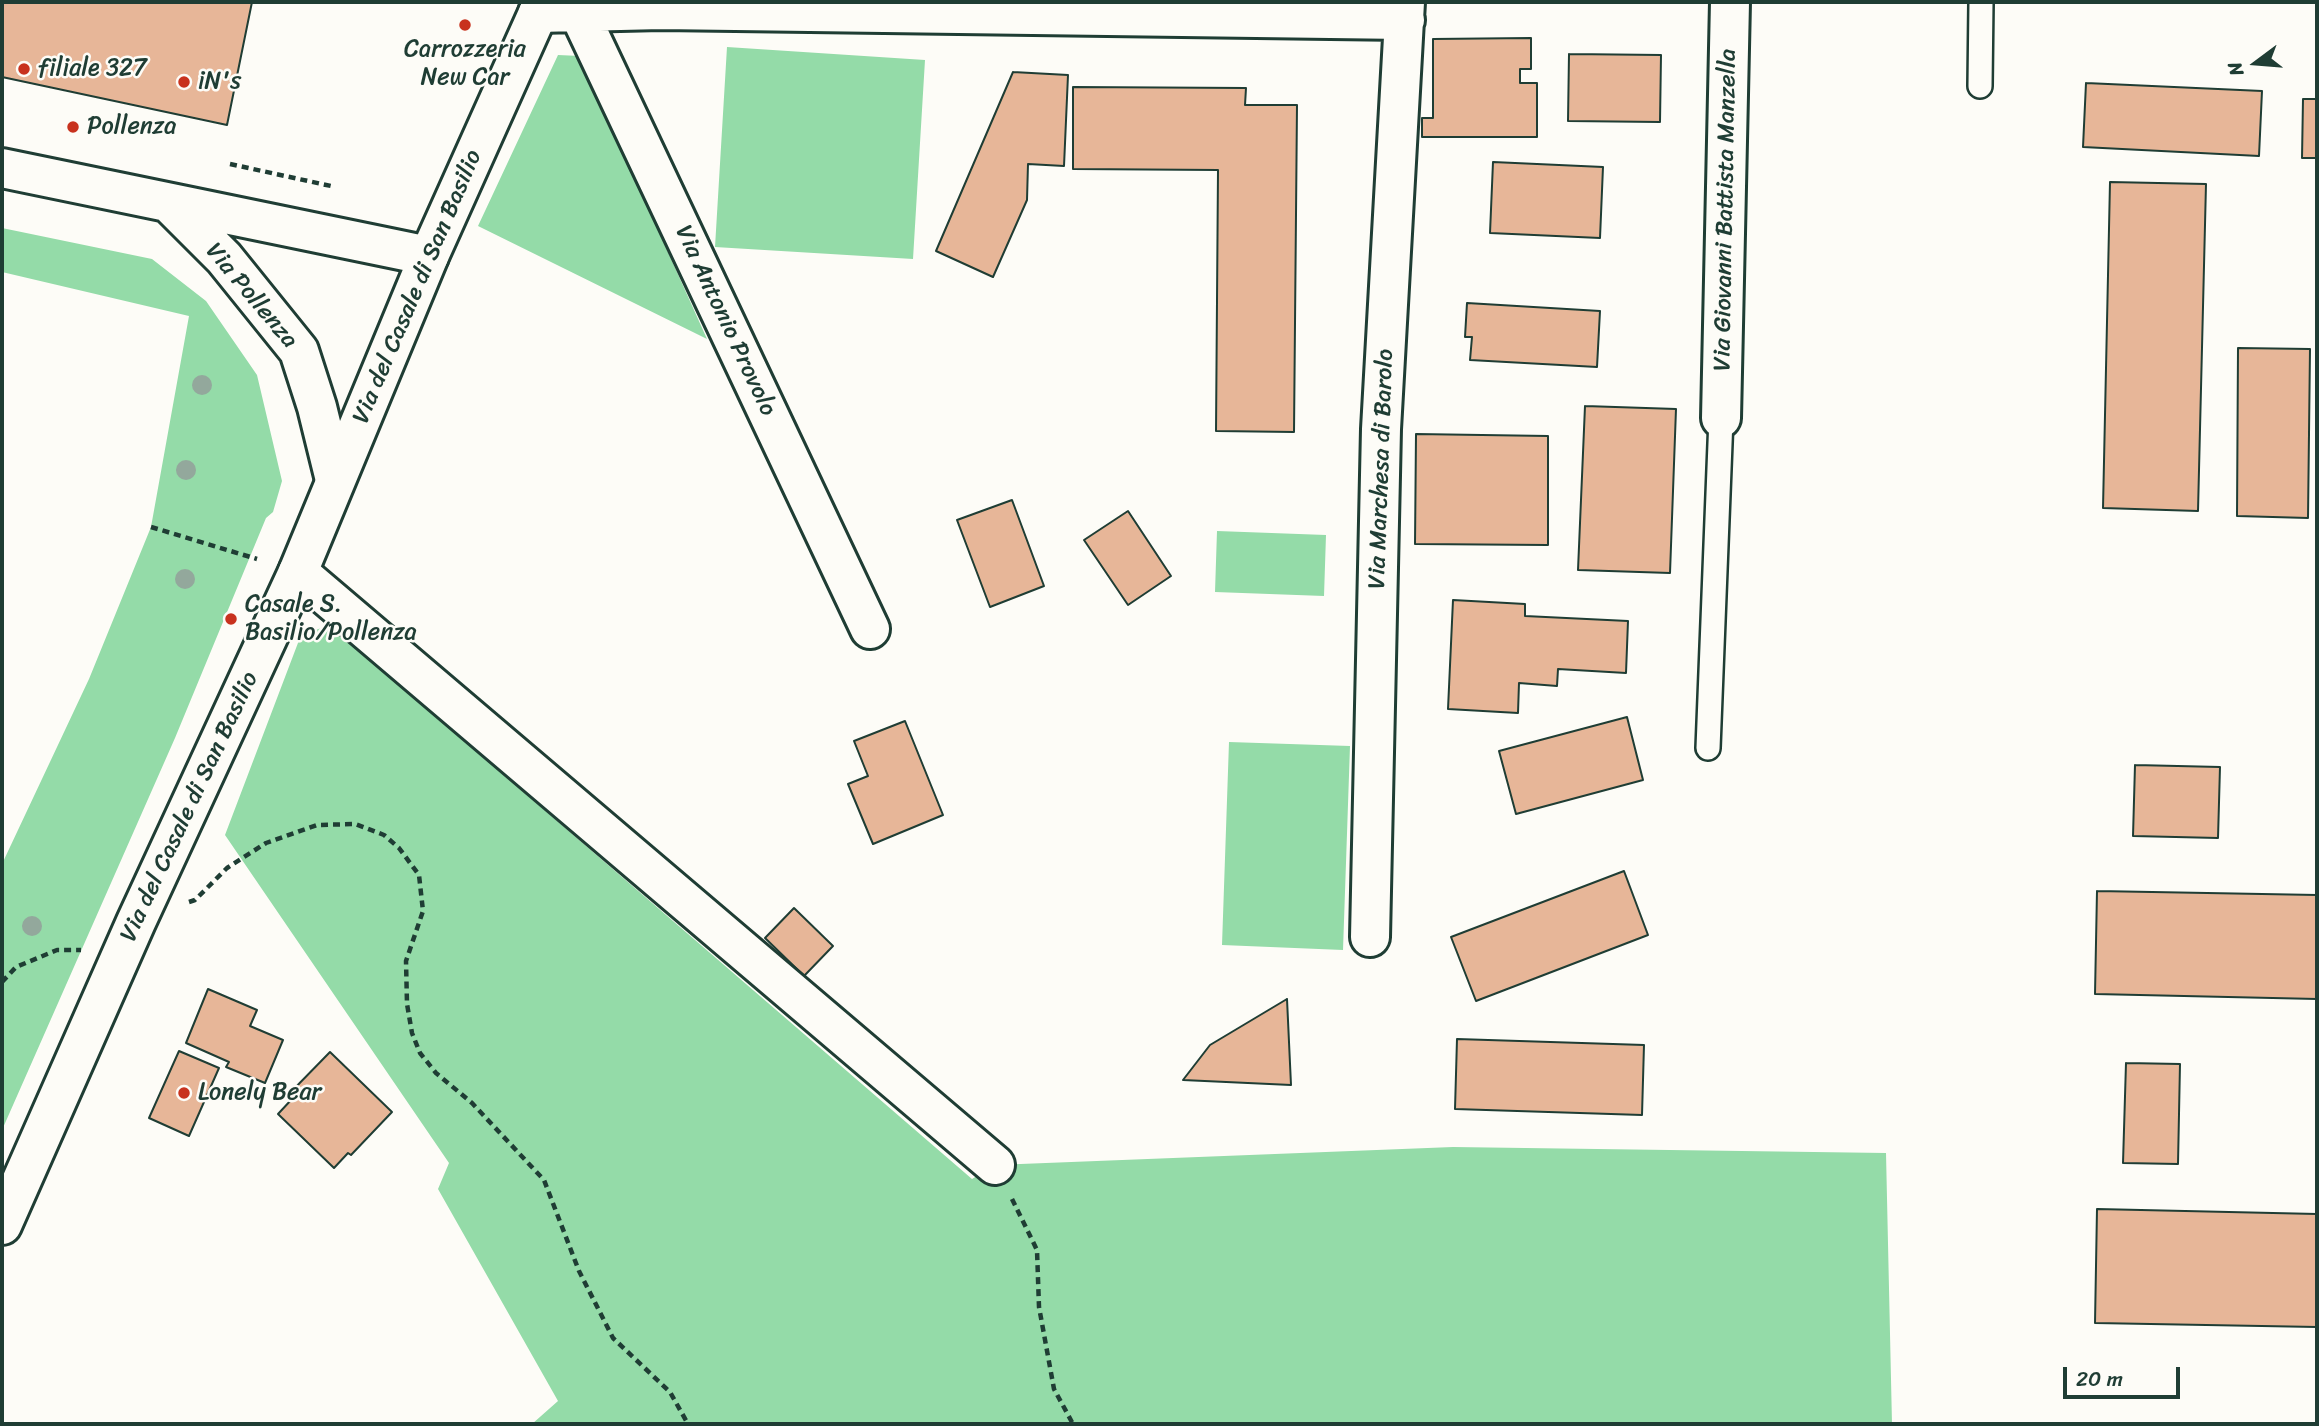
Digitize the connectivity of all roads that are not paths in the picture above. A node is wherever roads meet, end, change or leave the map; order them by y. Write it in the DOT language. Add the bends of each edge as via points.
graph roads {
  1 [pos="1730,2"];
  2 [pos="1981,2"];
  3 [pos="653,6"];
  4 [pos="541,7"];
  5 [pos="1405,11"];
  6 [pos="579,13"];
  7 [pos="1980,86"];
  8 [pos="2,168"];
  9 [pos="170,204"];
  10 [pos="429,256"];
  11 [pos="1721,418"];
  12 [pos="335,480"];
  13 [pos="298,572"];
  14 [pos="870,629"];
  15 [pos="1708,748"];
  16 [pos="1370,937"];
  17 [pos="995,1165"];
  18 [pos="2,1226"];
  1 -- 11 [label="street, Via Giovanni Battista Manzella"];
  2 -- 7 [label="lane"];
  3 -- 5 [label="street"];
  3 -- 6 [label="street"];
  4 -- 6 [label="street"];
  4 -- 10 [label="street, Via del Casale di San Basilio"];
  5 -- 16 [label="street, Via Marchesa di Barolo" via="1381,429"];
  6 -- 14 [label="street, Via Antonio Provolo"];
  8 -- 9 [label="street, Via Pollenza"];
  9 -- 10 [label="street, Via Pollenza"];
  9 -- 12 [label="street, Via Pollenza" via="224,258 299,351"];
  10 -- 12 [label="street, Via del Casale di San Basilio"];
  11 -- 15 [label="lane"];
  12 -- 13 [label="street, Via del Casale di San Basilio"];
  13 -- 17 [label="street"];
  13 -- 18 [label="street, Via del Casale di San Basilio"];
}
